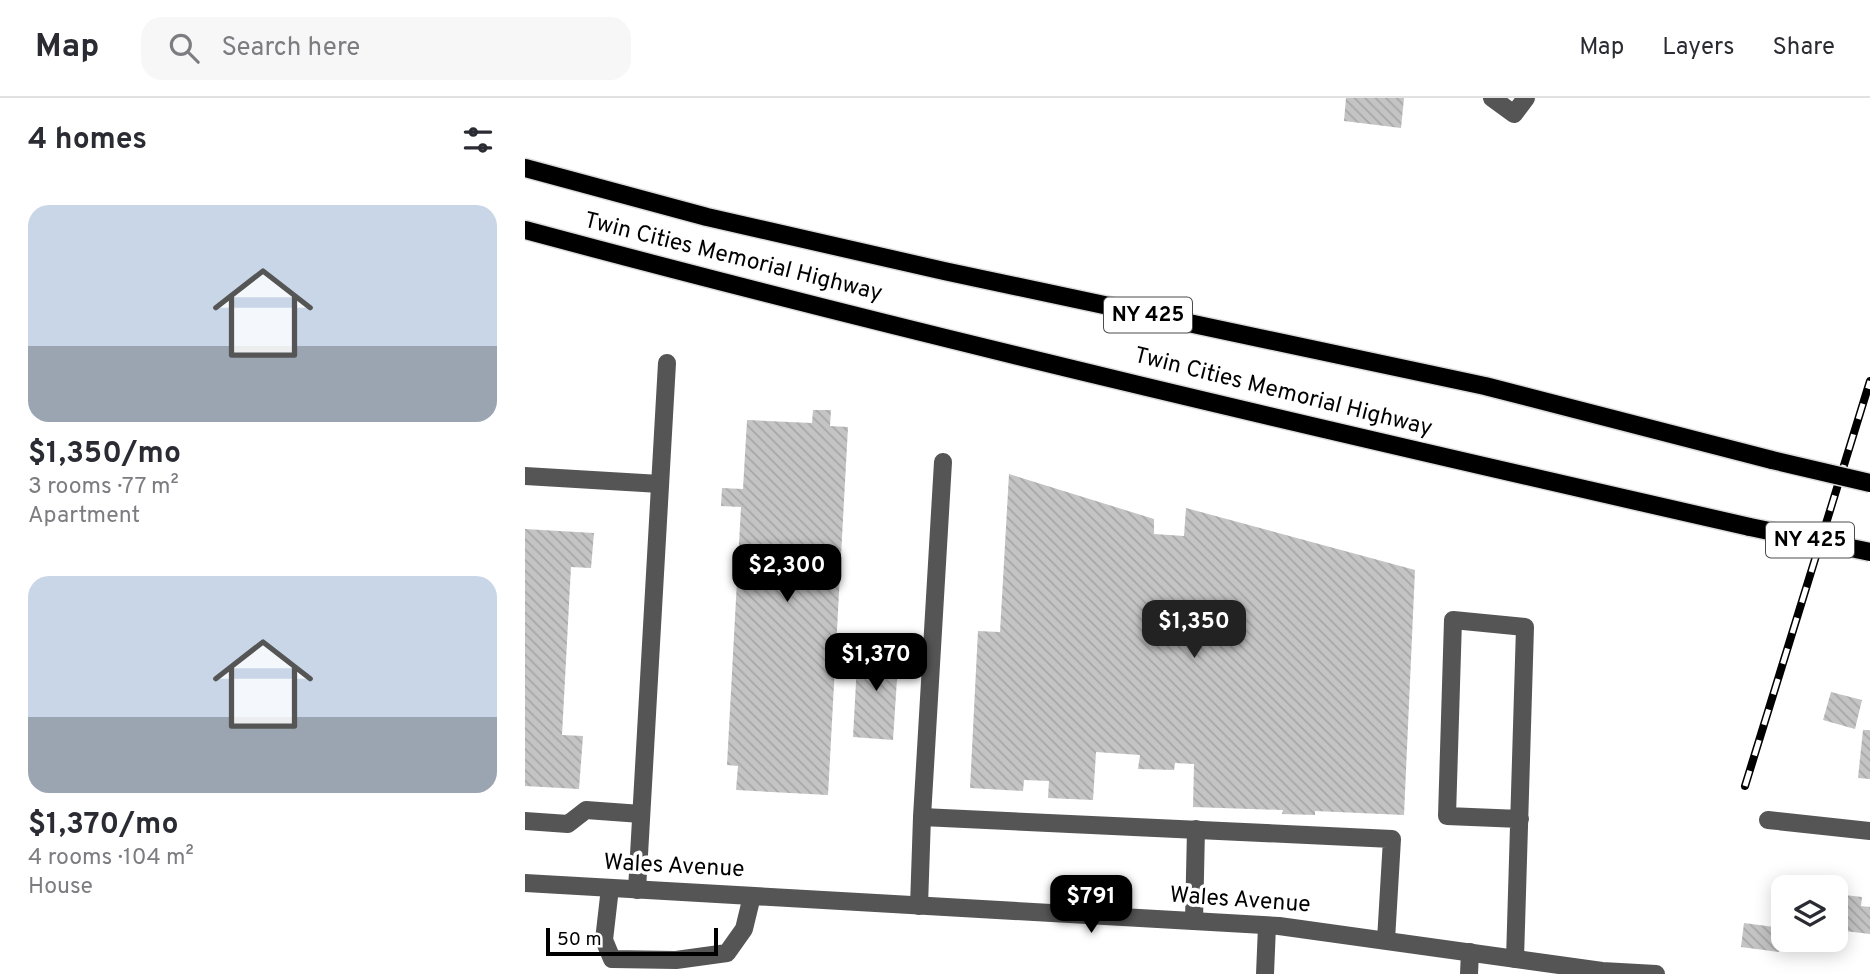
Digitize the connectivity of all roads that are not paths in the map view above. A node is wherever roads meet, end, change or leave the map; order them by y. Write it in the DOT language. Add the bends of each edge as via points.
graph roads {
  1 [pos="1492,98"];
  2 [pos="1526,98"];
  3 [pos="525,168"];
  4 [pos="525,230"];
  5 [pos="667,363"];
  6 [pos="943,462"];
  7 [pos="1823,472"];
  8 [pos="525,476"];
  9 [pos="1870,477"];
  10 [pos="1870,483"];
  11 [pos="660,484"];
  12 [pos="1870,552"];
  13 [pos="641,814"];
  14 [pos="922,817"];
  15 [pos="1520,819"];
  16 [pos="1768,820"];
  17 [pos="525,821"];
  18 [pos="1196,829"];
  19 [pos="1870,831"];
  20 [pos="525,883"];
  21 [pos="610,888"];
  22 [pos="637,890"];
  23 [pos="752,896"];
  24 [pos="919,905"];
  25 [pos="1194,921"];
  26 [pos="1267,926"];
  27 [pos="1386,940"];
  28 [pos="1470,952"];
  29 [pos="1515,959"];
  30 [pos="1567,970"];
  31 [pos="1265,974"];
  32 [pos="1469,974"];
  33 [pos="1657,974"];
  1 -- 2 [label="street" via="1514,114"];
  3 -- 7 [label="main road, Twin Cities Memorial Highway / NY 425, bridge" via="707,217 904,262 1485,386"];
  4 -- 12 [label="main road, Twin Cities Memorial Highway / NY 425, bridge" via="707,279 1457,460"];
  5 -- 11 [label="street"];
  6 -- 14 [label="street"];
  7 -- 9 [label="main road, bridge"];
  7 -- 10 [label="main road, bridge"];
  8 -- 11 [label="street"];
  11 -- 13 [label="street"];
  13 -- 17 [label="street" via="586,810 568,824"];
  13 -- 22 [label="street"];
  14 -- 18 [label="street"];
  14 -- 24 [label="street"];
  15 -- 15 [label="street" via="1525,627 1453,620 1447,816"];
  15 -- 29 [label="street"];
  16 -- 19 [label="street"];
  18 -- 25 [label="street"];
  18 -- 27 [label="street" via="1392,839"];
  20 -- 21 [label="street, Wales Avenue"];
  21 -- 22 [label="street, Wales Avenue"];
  21 -- 23 [label="street" via="604,940 612,959 675,960 727,953 744,929"];
  22 -- 23 [label="street, Wales Avenue"];
  23 -- 24 [label="street, Wales Avenue"];
  24 -- 25 [label="street, Wales Avenue"];
  25 -- 26 [label="street, Wales Avenue"];
  26 -- 27 [label="street, Wales Avenue"];
  26 -- 31 [label="street"];
  27 -- 28 [label="street, Wales Avenue"];
  28 -- 29 [label="street, Wales Avenue"];
  28 -- 32 [label="street"];
  29 -- 30 [label="street, Wales Avenue"];
  30 -- 33 [label="street, Wales Avenue"];
}
